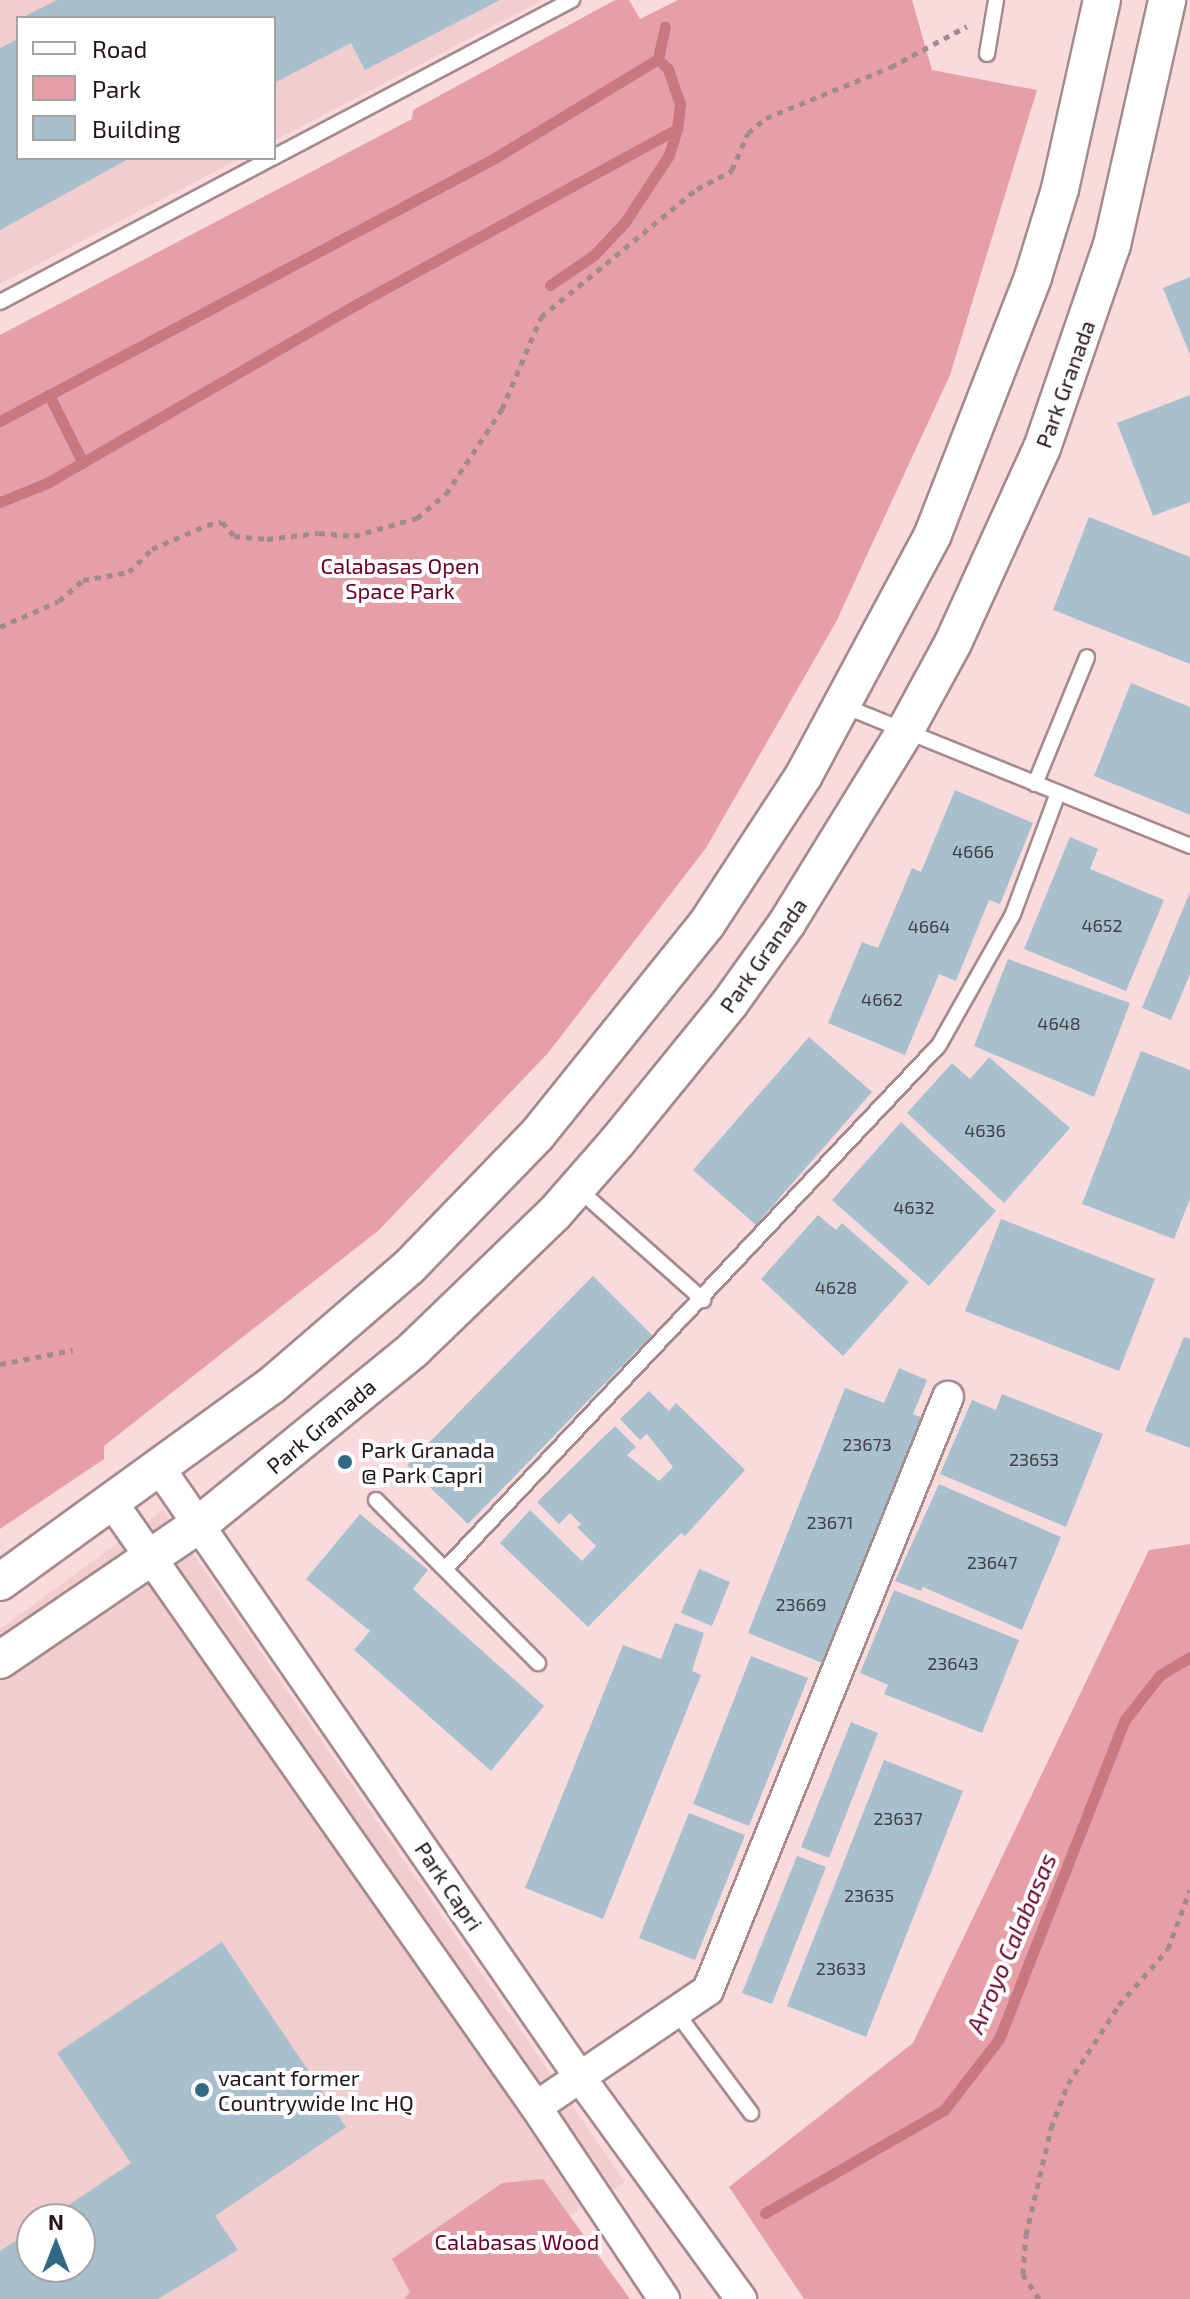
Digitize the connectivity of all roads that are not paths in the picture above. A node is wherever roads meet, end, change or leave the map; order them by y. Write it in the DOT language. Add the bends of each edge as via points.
graph roads {
  1 [pos="572,0"];
  2 [pos="996,0"];
  3 [pos="1102,0"];
  4 [pos="1167,0"];
  5 [pos="987,54"];
  6 [pos="276,156"];
  7 [pos="269,160"];
  8 [pos="0,302"];
  9 [pos="1087,657"];
  10 [pos="844,706"];
  11 [pos="904,733"];
  12 [pos="1035,784"];
  13 [pos="1058,793"];
  14 [pos="1190,846"];
  15 [pos="576,1188"];
  16 [pos="703,1300"];
  17 [pos="948,1397"];
  18 [pos="160,1469"];
  19 [pos="376,1500"];
  20 [pos="111,1501"];
  21 [pos="201,1523"];
  22 [pos="149,1557"];
  23 [pos="447,1567"];
  24 [pos="0,1582"];
  25 [pos="0,1660"];
  26 [pos="538,1663"];
  27 [pos="676,2012"];
  28 [pos="579,2076"];
  29 [pos="536,2107"];
  30 [pos="751,2113"];
  31 [pos="664,2299"];
  32 [pos="741,2299"];
  1 -- 6 [label="lane"];
  2 -- 5 [label="lane"];
  3 -- 10 [label="street" via="1060,189 1033,277 933,534"];
  4 -- 11 [label="street, Park Granada" via="1112,245 1080,345 1036,462 953,643"];
  7 -- 8 [label="lane"];
  9 -- 12 [label="lane"];
  10 -- 11 [label="lane"];
  10 -- 18 [label="street" via="706,925 537,1135 409,1267 271,1386"];
  11 -- 12 [label="lane"];
  11 -- 15 [label="street, Park Granada" via="847,831 730,1003"];
  12 -- 13 [label="lane"];
  13 -- 14 [label="lane"];
  13 -- 16 [label="lane" via="1013,914 939,1045"];
  15 -- 16 [label="lane"];
  15 -- 21 [label="street, Park Granada" via="414,1349"];
  16 -- 23 [label="lane"];
  17 -- 27 [label="street" via="708,1990"];
  18 -- 20 [label="street"];
  18 -- 21 [label="street, Park Capri"];
  19 -- 23 [label="lane"];
  20 -- 22 [label="street"];
  20 -- 24 [label="street"];
  21 -- 22 [label="street, Park Granada"];
  21 -- 28 [label="street, Park Capri"];
  22 -- 25 [label="street, Park Granada"];
  22 -- 29 [label="street"];
  23 -- 26 [label="lane"];
  27 -- 28 [label="street"];
  27 -- 30 [label="lane"];
  28 -- 29 [label="street"];
  28 -- 32 [label="street, Park Capri"];
  29 -- 31 [label="street"];
}
